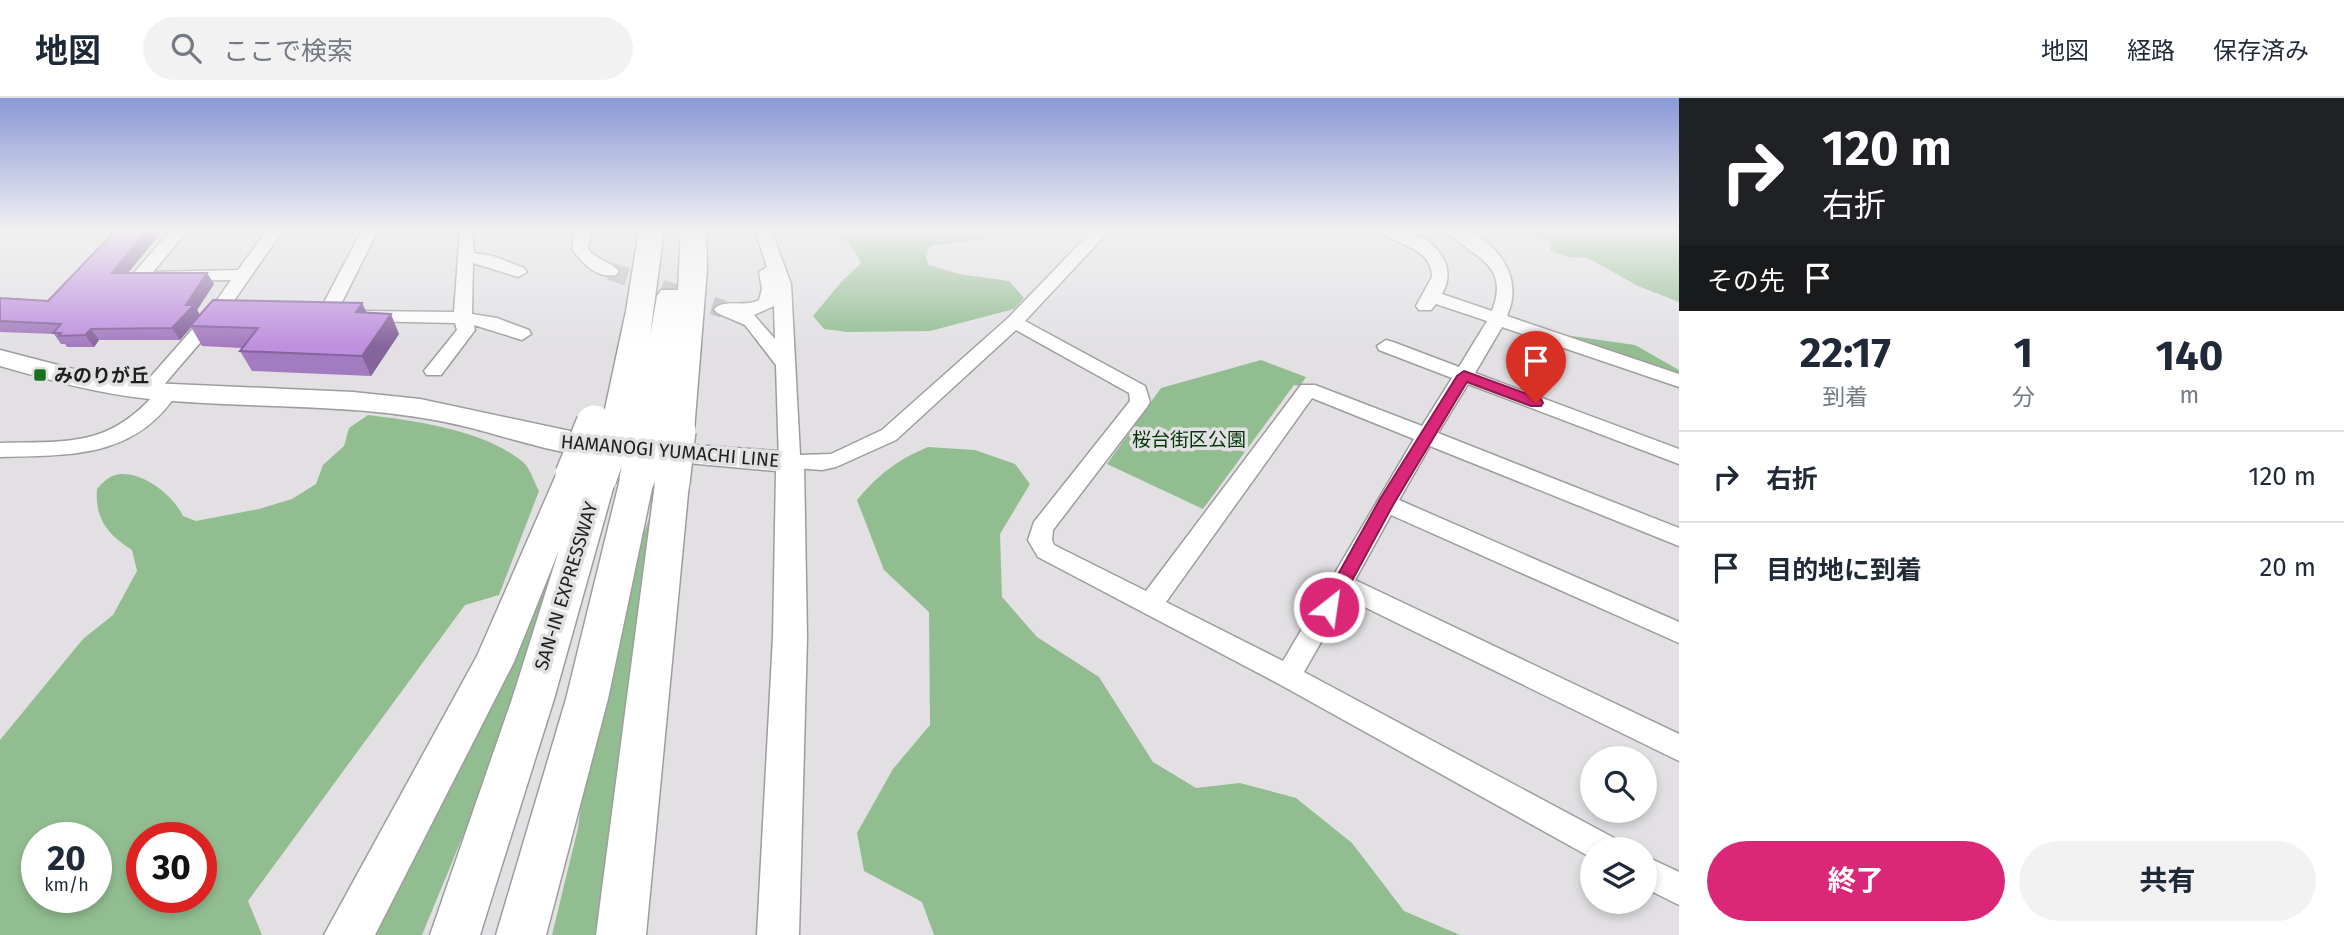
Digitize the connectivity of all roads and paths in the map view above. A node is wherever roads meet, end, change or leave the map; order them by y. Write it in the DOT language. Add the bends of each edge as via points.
graph roads {
  1 [pos="146,269"];
  2 [pos="247,269"];
  3 [pos="347,269"];
  4 [pos="466,269"];
  5 [pos="510,269"];
  6 [pos="605,269"];
  7 [pos="646,269"];
  8 [pos="675,269"];
  9 [pos="694,269"];
  10 [pos="767,269"];
  11 [pos="777,269"];
  12 [pos="1065,269"];
  13 [pos="1442,269"];
  14 [pos="1499,269"];
  15 [pos="610,271"];
  16 [pos="518,272"];
  17 [pos="243,275"];
  18 [pos="218,312"];
  19 [pos="245,312"];
  20 [pos="463,318"];
  21 [pos="1496,319"];
  22 [pos="1014,322"];
  23 [pos="522,334"];
  24 [pos="1386,346"];
  25 [pos="0,358"];
  26 [pos="786,365"];
  27 [pos="434,370"];
  28 [pos="1464,376"];
  29 [pos="1679,381"];
  30 [pos="158,391"];
  31 [pos="634,426"];
  32 [pos="1427,436"];
  33 [pos="0,450"];
  34 [pos="1679,457"];
  35 [pos="790,462"];
  36 [pos="620,479"];
  37 [pos="1386,503"];
  38 [pos="1679,537"];
  39 [pos="1342,585"];
  40 [pos="1150,606"];
  41 [pos="1679,633"];
  42 [pos="1288,676"];
  43 [pos="1679,748"];
  44 [pos="1583,837"];
  45 [pos="1657,877"];
  46 [pos="1679,889"];
  47 [pos="349,935"];
  48 [pos="456,935"];
  49 [pos="521,935"];
  50 [pos="621,935"];
  51 [pos="778,935"];
  1 -- 17 [label="street" via="143,277"];
  2 -- 17 [label="street"];
  3 -- 20 [label="street" via="320,314"];
  4 -- 20 [label="street"];
  5 -- 16 [label="street"];
  6 -- 15 [label="street"];
  7 -- 31 [label="highway" via="640,311 621,341"];
  8 -- 31 [label="highway, SAN-IN EXPRESSWAY"];
  9 -- 31 [label="highway"];
  10 -- 26 [label="street" via="771,289 767,303 754,310 723,309 751,321"];
  11 -- 26 [label="street" via="782,284"];
  12 -- 22 [label="street"];
  13 -- 21 [label="street" via="1428,301"];
  14 -- 21 [label="street" via="1506,290"];
  17 -- 18 [label="street"];
  18 -- 19 [label="street"];
  18 -- 30 [label="street"];
  20 -- 23 [label="street"];
  20 -- 27 [label="street" via="466,330"];
  21 -- 28 [label="street"];
  21 -- 29 [label="street"];
  22 -- 35 [label="street" via="889,435 836,460"];
  22 -- 40 [label="street" via="1138,390 1141,396 1042,528 1040,540 1046,551"];
  24 -- 28 [label="street"];
  25 -- 30 [label="main road, HAMANOGI YUMACHI LINE" via="100,383"];
  26 -- 35 [label="street"];
  28 -- 32 [label="street"];
  28 -- 34 [label="street"];
  30 -- 33 [label="street" via="133,427 100,443"];
  30 -- 35 [label="main road, HAMANOGI YUMACHI LINE" via="421,408 562,443"];
  31 -- 36 [label="highway, bridge"];
  31 -- 36 [label="highway, SAN-IN EXPRESSWAY, bridge"];
  32 -- 37 [label="street"];
  32 -- 38 [label="street"];
  32 -- 40 [label="street" via="1308,389"];
  35 -- 51 [label="main road, HAMANOGI YUMACHI LINE" via="790,637"];
  36 -- 47 [label="highway" via="494,662"];
  36 -- 48 [label="highway, SAN-IN EXPRESSWAY" via="533,699"];
  36 -- 49 [label="highway, SAN-IN EXPRESSWAY" via="587,699"];
  36 -- 50 [label="highway"];
  37 -- 39 [label="street"];
  37 -- 41 [label="street"];
  39 -- 42 [label="street"];
  39 -- 43 [label="street"];
  40 -- 42 [label="street"];
  42 -- 44 [label="street"];
  45 -- 46 [label="street"];
}
